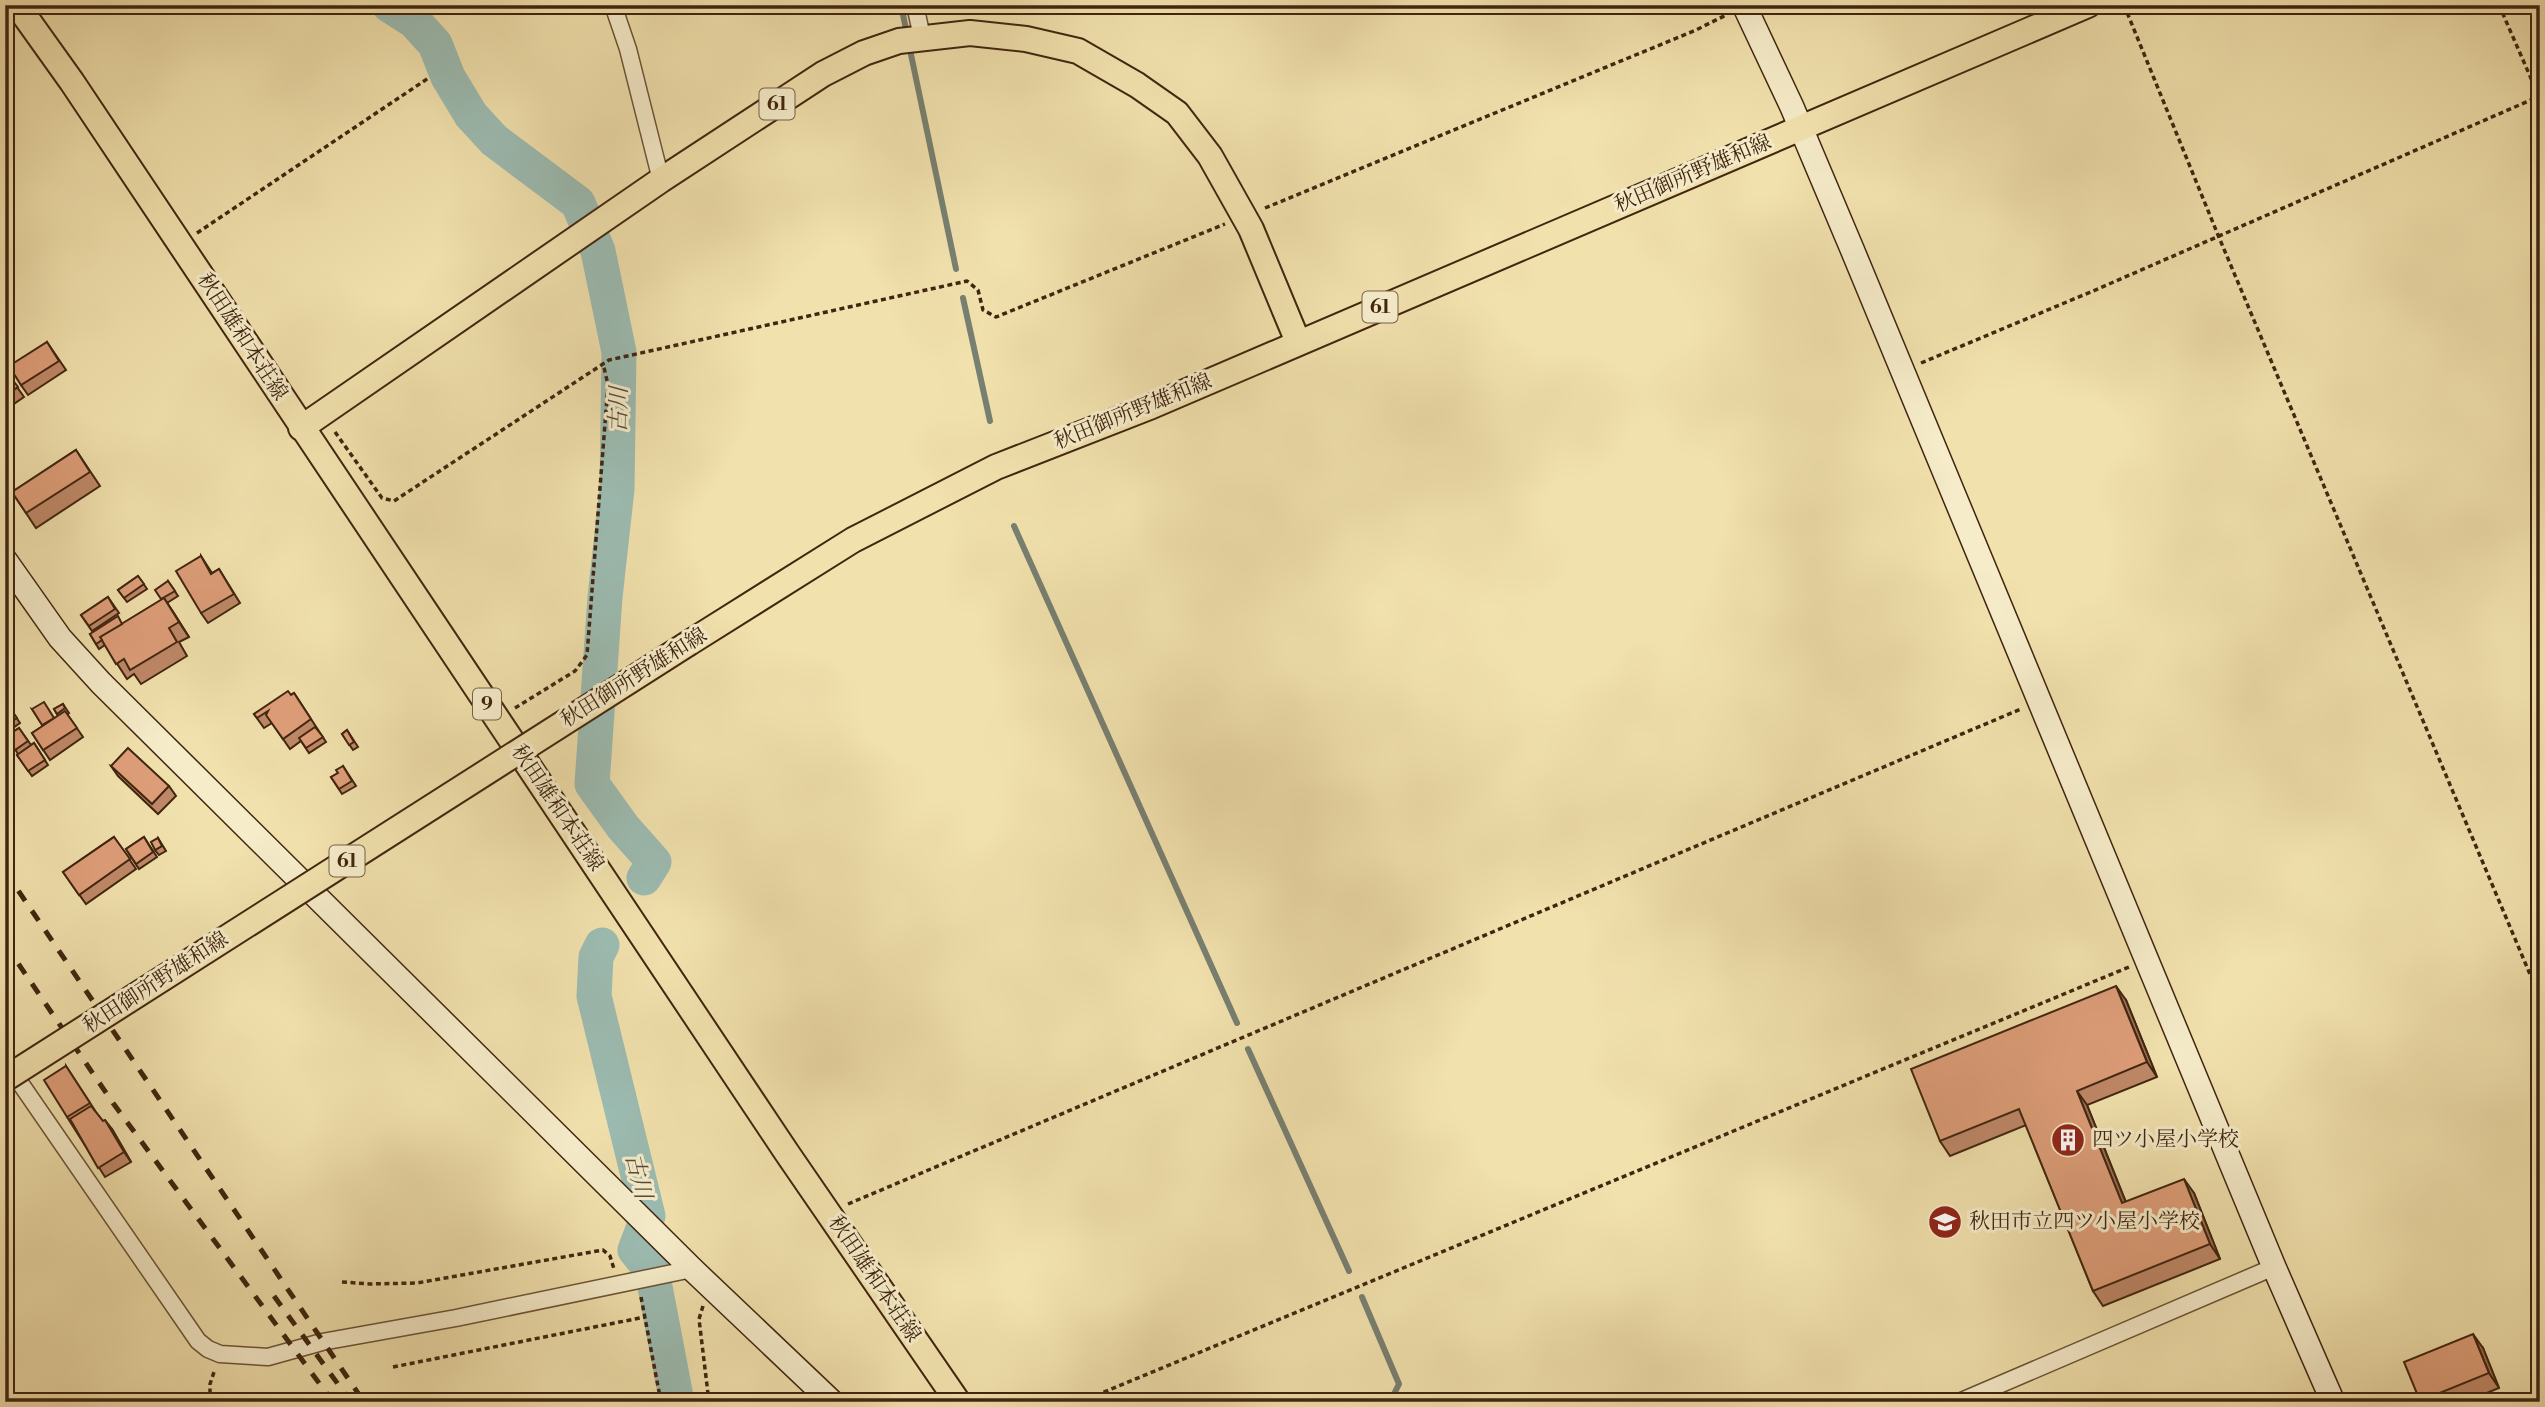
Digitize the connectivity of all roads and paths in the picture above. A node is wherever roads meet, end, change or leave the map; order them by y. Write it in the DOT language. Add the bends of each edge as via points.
graph roads {
  1 [pos="17,5"];
  2 [pos="613,5"];
  3 [pos="915,5"];
  4 [pos="2088,5"];
  5 [pos="2124,5"];
  6 [pos="2499,5"];
  7 [pos="1744,6"];
  8 [pos="914,39"];
  9 [pos="430,77"];
  10 [pos="2539,97"];
  11 [pos="1800,128"];
  12 [pos="661,180"];
  13 [pos="1244,217"];
  14 [pos="197,233"];
  15 [pos="2218,236"];
  16 [pos="1298,342"];
  17 [pos="603,363"];
  18 [pos="1902,372"];
  19 [pos="322,413"];
  20 [pos="301,428"];
  21 [pos="5,560"];
  22 [pos="2039,702"];
  23 [pos="497,719"];
  24 [pos="2147,960"];
  25 [pos="2540,998"];
  26 [pos="5,1061"];
  27 [pos="13,1081"];
  28 [pos="5,1149"];
  29 [pos="828,1213"];
  30 [pos="2274,1267"];
  31 [pos="680,1271"];
  32 [pos="642,1279"];
  33 [pos="342,1282"];
  34 [pos="619,1284"];
  35 [pos="713,1289"];
  36 [pos="645,1317"];
  37 [pos="220,1354"];
  38 [pos="393,1367"];
  39 [pos="210,1402"];
  40 [pos="661,1402"];
  41 [pos="709,1402"];
  42 [pos="832,1402"];
  43 [pos="958,1402"];
  44 [pos="1080,1402"];
  45 [pos="1959,1402"];
  46 [pos="2333,1402"];
  1 -- 20 [label="main road, 秋田雄和本荘線 / 9"];
  2 -- 12 [label="street"];
  3 -- 8 [label="street"];
  4 -- 11 [label="main road, 秋田御所野雄和線 / 61"];
  5 -- 15 [label="path"];
  6 -- 10 [label="path"];
  7 -- 11 [label="street"];
  7 -- 13 [label="path"];
  8 -- 12 [label="main road, 61" via="864,52 823,74"];
  8 -- 13 [label="main road, 61" via="970,33 1078,51 1177,113 1210,156"];
  9 -- 14 [label="path"];
  10 -- 15 [label="path"];
  11 -- 16 [label="main road, 秋田御所野雄和線 / 61"];
  11 -- 18 [label="street"];
  12 -- 19 [label="main road, 61"];
  13 -- 16 [label="main road, 61"];
  13 -- 17 [label="path" via="996,317 983,310 978,290 967,281 631,353"];
  15 -- 18 [label="path"];
  15 -- 25 [label="path"];
  16 -- 27 [label="main road, 秋田御所野雄和線 / 61, bridge" via="984,473 853,540"];
  17 -- 19 [label="path" via="394,501 382,498"];
  17 -- 23 [label="path" via="608,385 587,655 575,671"];
  18 -- 22 [label="street"];
  19 -- 20 [label="main road, 61"];
  20 -- 23 [label="main road, 秋田雄和本荘線 / 9"];
  21 -- 31 [label="street" via="60,638 101,684 658,1235"];
  22 -- 24 [label="street"];
  22 -- 29 [label="path"];
  23 -- 29 [label="main road, 秋田雄和本荘線 / 9"];
  24 -- 30 [label="street"];
  24 -- 44 [label="path"];
  26 -- 27 [label="street"];
  27 -- 28 [label="path"];
  27 -- 37 [label="street" via="198,1340"];
  29 -- 43 [label="main road, 秋田雄和本荘線 / 9"];
  30 -- 45 [label="street"];
  30 -- 46 [label="street"];
  31 -- 32 [label="street"];
  31 -- 35 [label="street"];
  32 -- 34 [label="street"];
  32 -- 36 [label="path"];
  33 -- 34 [label="path" via="417,1283 603,1250 610,1256"];
  34 -- 37 [label="street" via="322,1342 268,1357"];
  35 -- 41 [label="path" via="699,1319"];
  35 -- 42 [label="street"];
  36 -- 38 [label="path"];
  36 -- 40 [label="path"];
  37 -- 39 [label="path" via="210,1384"];
}
